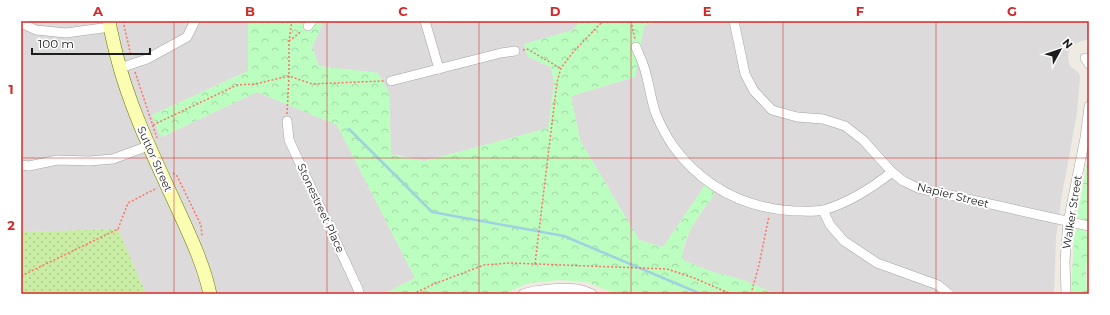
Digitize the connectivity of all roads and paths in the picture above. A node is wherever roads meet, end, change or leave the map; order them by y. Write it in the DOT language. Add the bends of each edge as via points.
graph roads {
  1 [pos="123,21"];
  2 [pos="195,21"];
  3 [pos="292,21"];
  4 [pos="425,21"];
  5 [pos="604,21"];
  6 [pos="631,21"];
  7 [pos="734,21"];
  8 [pos="21,23"];
  9 [pos="110,24"];
  10 [pos="310,24"];
  11 [pos="288,41"];
  12 [pos="636,47"];
  13 [pos="515,51"];
  14 [pos="126,66"];
  15 [pos="561,68"];
  16 [pos="439,69"];
  17 [pos="290,76"];
  18 [pos="391,81"];
  19 [pos="1089,106"];
  20 [pos="287,122"];
  21 [pos="153,125"];
  22 [pos="152,144"];
  23 [pos="21,165"];
  24 [pos="892,172"];
  25 [pos="168,177"];
  26 [pos="770,208"];
  27 [pos="823,210"];
  28 [pos="1068,222"];
  29 [pos="1089,226"];
  30 [pos="203,241"];
  31 [pos="535,264"];
  32 [pos="21,276"];
  33 [pos="567,289"];
  34 [pos="210,294"];
  35 [pos="358,294"];
  36 [pos="413,294"];
  37 [pos="523,294"];
  38 [pos="576,294"];
  39 [pos="592,294"];
  40 [pos="731,294"];
  41 [pos="751,294"];
  42 [pos="948,294"];
  43 [pos="1066,294"];
  1 -- 14 [label="path"];
  2 -- 14 [label="street" via="187,37 147,59"];
  3 -- 11 [label="path"];
  4 -- 16 [label="street"];
  5 -- 15 [label="path"];
  6 -- 12 [label="path"];
  7 -- 24 [label="street, Napier Street" via="745,74 754,91 772,110 846,126 863,140"];
  8 -- 9 [label="street" via="36,30 66,33"];
  9 -- 14 [label="street, Suttor Street"];
  10 -- 11 [label="path"];
  11 -- 17 [label="path"];
  12 -- 26 [label="street" via="644,65 656,114 673,146 716,188 740,200"];
  13 -- 15 [label="path" via="527,49"];
  13 -- 16 [label="street" via="501,52"];
  14 -- 21 [label="path"];
  14 -- 22 [label="street, Suttor Street" via="134,110"];
  15 -- 31 [label="path" via="557,82"];
  16 -- 18 [label="street"];
  17 -- 18 [label="path" via="312,84"];
  17 -- 20 [label="path"];
  17 -- 21 [label="path" via="237,85"];
  19 -- 28 [label="street, Walker Street"];
  20 -- 35 [label="street, Stonestreet Place" via="289,140 358,289"];
  21 -- 22 [label="path" via="158,137"];
  22 -- 23 [label="street" via="113,159 57,160 29,166"];
  22 -- 25 [label="street, Suttor Street"];
  24 -- 27 [label="street" via="872,188"];
  24 -- 28 [label="street, Napier Street" via="918,188"];
  25 -- 30 [label="path" via="177,176 201,225"];
  25 -- 32 [label="path" via="128,203 118,229"];
  25 -- 34 [label="street, Suttor Street"];
  26 -- 27 [label="street"];
  26 -- 41 [label="path"];
  27 -- 42 [label="street" via="830,225 844,241 877,263 938,285"];
  28 -- 29 [label="street, Napier Street"];
  28 -- 43 [label="street, Walker Street"];
  31 -- 36 [label="path" via="484,265"];
  31 -- 40 [label="path" via="667,270"];
  33 -- 37 [label="street" via="533,290"];
  33 -- 38 [label="street"];
  33 -- 39 [label="street"];
}
